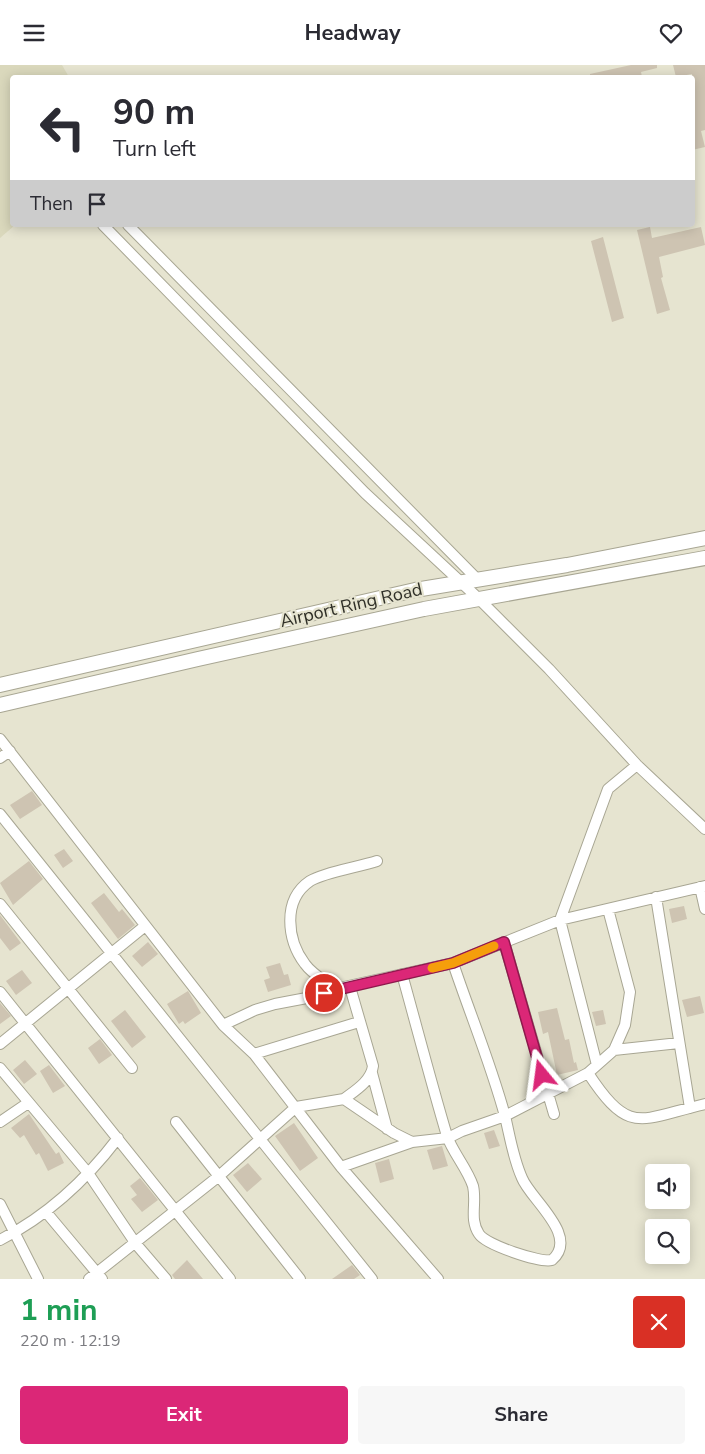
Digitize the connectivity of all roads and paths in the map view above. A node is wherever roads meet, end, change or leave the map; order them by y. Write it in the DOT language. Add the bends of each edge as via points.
graph roads {
  1 [pos="105,227"];
  2 [pos="130,227"];
  3 [pos="705,538"];
  4 [pos="705,558"];
  5 [pos="478,580"];
  6 [pos="460,583"];
  7 [pos="479,599"];
  8 [pos="0,685"];
  9 [pos="0,705"];
  10 [pos="0,739"];
  11 [pos="10,751"];
  12 [pos="0,758"];
  13 [pos="637,765"];
  14 [pos="0,814"];
  15 [pos="705,829"];
  16 [pos="377,861"];
  17 [pos="702,886"];
  18 [pos="656,897"];
  19 [pos="0,904"];
  20 [pos="608,909"];
  21 [pos="705,909"];
  22 [pos="560,920"];
  23 [pos="146,926"];
  24 [pos="504,942"];
  25 [pos="113,953"];
  26 [pos="453,963"];
  27 [pos="402,974"];
  28 [pos="350,987"];
  29 [pos="68,989"];
  30 [pos="335,989"];
  31 [pos="0,992"];
  32 [pos="359,1022"];
  33 [pos="25,1023"];
  34 [pos="223,1025"];
  35 [pos="679,1043"];
  36 [pos="0,1044"];
  37 [pos="614,1050"];
  38 [pos="254,1055"];
  39 [pos="597,1065"];
  40 [pos="0,1068"];
  41 [pos="132,1068"];
  42 [pos="372,1073"];
  43 [pos="588,1073"];
  44 [pos="548,1094"];
  45 [pos="344,1099"];
  46 [pos="28,1103"];
  47 [pos="705,1104"];
  48 [pos="296,1107"];
  49 [pos="690,1108"];
  50 [pos="554,1114"];
  51 [pos="505,1116"];
  52 [pos="176,1121"];
  53 [pos="0,1123"];
  54 [pos="387,1129"];
  55 [pos="118,1138"];
  56 [pos="448,1138"];
  57 [pos="262,1139"];
  58 [pos="412,1142"];
  59 [pos="341,1167"];
  60 [pos="88,1173"];
  61 [pos="219,1176"];
  62 [pos="0,1204"];
  63 [pos="176,1209"];
  64 [pos="46,1212"];
  65 [pos="14,1233"];
  66 [pos="0,1240"];
  67 [pos="136,1243"];
  68 [pos="96,1277"];
  69 [pos="38,1279"];
  70 [pos="166,1279"];
  71 [pos="230,1279"];
  72 [pos="300,1279"];
  73 [pos="372,1279"];
  74 [pos="438,1279"];
  1 -- 6 [label="street" via="365,493"];
  2 -- 5 [label="street"];
  3 -- 5 [label="main road, Airport Ring Road"];
  4 -- 7 [label="main road, Airport Ring Road"];
  5 -- 6 [label="main road, Airport Ring Road"];
  6 -- 7 [label="street"];
  6 -- 8 [label="main road, Airport Ring Road" via="415,590"];
  7 -- 9 [label="main road, Airport Ring Road"];
  7 -- 13 [label="street"];
  10 -- 11 [label="street"];
  11 -- 12 [label="street"];
  11 -- 23 [label="street"];
  13 -- 15 [label="street"];
  13 -- 22 [label="street" via="608,789"];
  14 -- 25 [label="street"];
  16 -- 30 [label="street" via="310,881 292,908 289,924 294,944 305,965"];
  17 -- 18 [label="street"];
  17 -- 21 [label="street"];
  18 -- 20 [label="street"];
  18 -- 35 [label="street"];
  19 -- 29 [label="street"];
  20 -- 22 [label="street"];
  20 -- 37 [label="street" via="630,992 625,1025"];
  22 -- 24 [label="street"];
  22 -- 39 [label="street"];
  23 -- 25 [label="street"];
  23 -- 34 [label="street"];
  24 -- 26 [label="street"];
  24 -- 44 [label="street"];
  25 -- 29 [label="street"];
  25 -- 57 [label="street"];
  26 -- 27 [label="street"];
  26 -- 51 [label="street"];
  27 -- 28 [label="street"];
  27 -- 56 [label="street"];
  28 -- 30 [label="street"];
  28 -- 32 [label="street"];
  29 -- 33 [label="street"];
  29 -- 41 [label="street"];
  30 -- 34 [label="street" via="255,1010"];
  31 -- 33 [label="street"];
  32 -- 38 [label="street"];
  32 -- 42 [label="street" via="370,1053"];
  33 -- 36 [label="street"];
  33 -- 55 [label="street"];
  34 -- 38 [label="street"];
  35 -- 37 [label="street"];
  35 -- 49 [label="street"];
  37 -- 39 [label="street"];
  38 -- 48 [label="street"];
  39 -- 43 [label="street"];
  40 -- 46 [label="street"];
  42 -- 45 [label="street"];
  42 -- 54 [label="street"];
  43 -- 44 [label="street"];
  43 -- 49 [label="street" via="613,1105 633,1119"];
  44 -- 50 [label="street"];
  44 -- 51 [label="street"];
  45 -- 48 [label="street"];
  45 -- 54 [label="street"];
  46 -- 53 [label="street"];
  46 -- 60 [label="street"];
  47 -- 49 [label="street"];
  48 -- 57 [label="street"];
  48 -- 59 [label="street"];
  51 -- 56 [label="street"];
  51 -- 56 [label="street" via="511,1147 524,1183 556,1226 560,1245 552,1260 541,1261 480,1237 472,1216 473,1187"];
  52 -- 61 [label="street"];
  54 -- 58 [label="street"];
  55 -- 60 [label="street"];
  55 -- 63 [label="street"];
  56 -- 58 [label="street"];
  57 -- 61 [label="street"];
  57 -- 73 [label="street"];
  58 -- 59 [label="street"];
  59 -- 74 [label="street"];
  60 -- 64 [label="street"];
  60 -- 67 [label="street"];
  61 -- 63 [label="street"];
  61 -- 72 [label="street"];
  62 -- 65 [label="street"];
  63 -- 67 [label="street"];
  63 -- 71 [label="street"];
  64 -- 65 [label="street"];
  64 -- 68 [label="street"];
  65 -- 66 [label="street"];
  65 -- 69 [label="street"];
  67 -- 68 [label="street"];
  67 -- 70 [label="street"];
}
